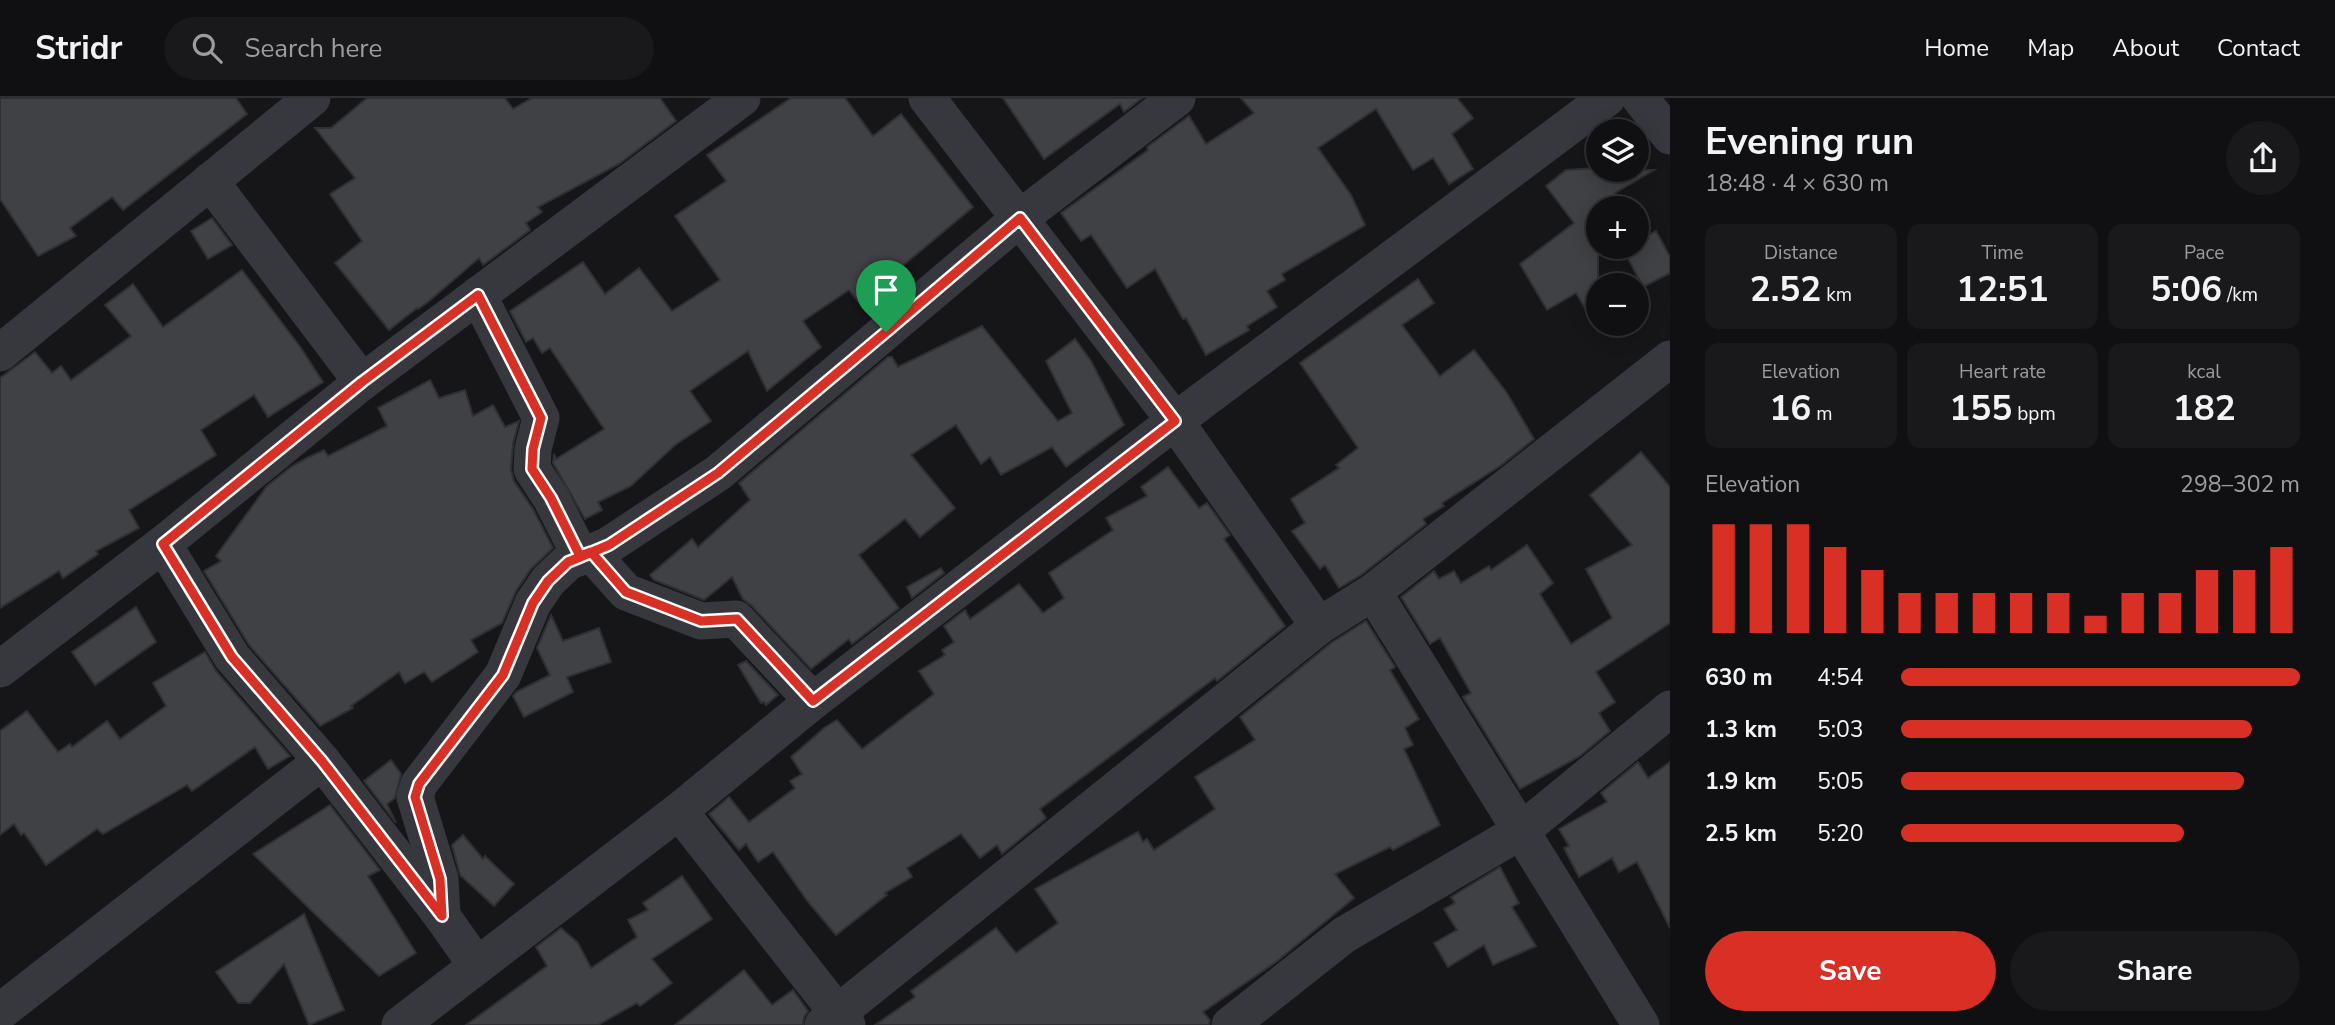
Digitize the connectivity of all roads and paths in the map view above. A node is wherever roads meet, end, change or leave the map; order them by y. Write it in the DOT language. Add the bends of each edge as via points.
graph roads {
  1 [pos="312,98"];
  2 [pos="742,98"];
  3 [pos="927,98"];
  4 [pos="1177,98"];
  5 [pos="1607,98"];
  6 [pos="1640,98"];
  7 [pos="1670,136"];
  8 [pos="210,181"];
  9 [pos="1020,218"];
  10 [pos="478,295"];
  11 [pos="0,353"];
  12 [pos="1670,359"];
  13 [pos="362,382"];
  14 [pos="1175,421"];
  15 [pos="163,544"];
  16 [pos="586,554"];
  17 [pos="1373,592"];
  18 [pos="1319,626"];
  19 [pos="0,669"];
  20 [pos="813,701"];
  21 [pos="1670,709"];
  22 [pos="322,761"];
  23 [pos="679,811"];
  24 [pos="1521,831"];
  25 [pos="442,916"];
  26 [pos="477,966"];
  27 [pos="0,1012"];
  28 [pos="836,1021"];
  29 [pos="400,1025"];
  30 [pos="1230,1025"];
  31 [pos="1641,1025"];
  1 -- 8 [label="street"];
  2 -- 10 [label="street"];
  3 -- 9 [label="street"];
  4 -- 9 [label="street"];
  5 -- 14 [label="street"];
  6 -- 7 [label="street"];
  8 -- 11 [label="street"];
  8 -- 13 [label="street"];
  9 -- 14 [label="street"];
  9 -- 16 [label="street" via="718,473 609,545"];
  10 -- 13 [label="street"];
  10 -- 16 [label="street" via="541,418 532,469"];
  12 -- 17 [label="street"];
  13 -- 15 [label="street"];
  14 -- 18 [label="street"];
  14 -- 20 [label="street"];
  15 -- 19 [label="street"];
  15 -- 22 [label="street" via="232,657"];
  16 -- 20 [label="street" via="626,592 701,621 737,619"];
  16 -- 25 [label="street" via="568,562 548,581 533,603 503,675 419,784 415,797 440,879"];
  17 -- 18 [label="street"];
  17 -- 24 [label="street"];
  18 -- 28 [label="street"];
  20 -- 23 [label="street"];
  21 -- 24 [label="street"];
  22 -- 25 [label="street"];
  22 -- 27 [label="street"];
  23 -- 26 [label="street"];
  23 -- 28 [label="street"];
  24 -- 30 [label="street" via="1344,935"];
  24 -- 31 [label="street"];
  25 -- 26 [label="street"];
  26 -- 29 [label="street"];
}
